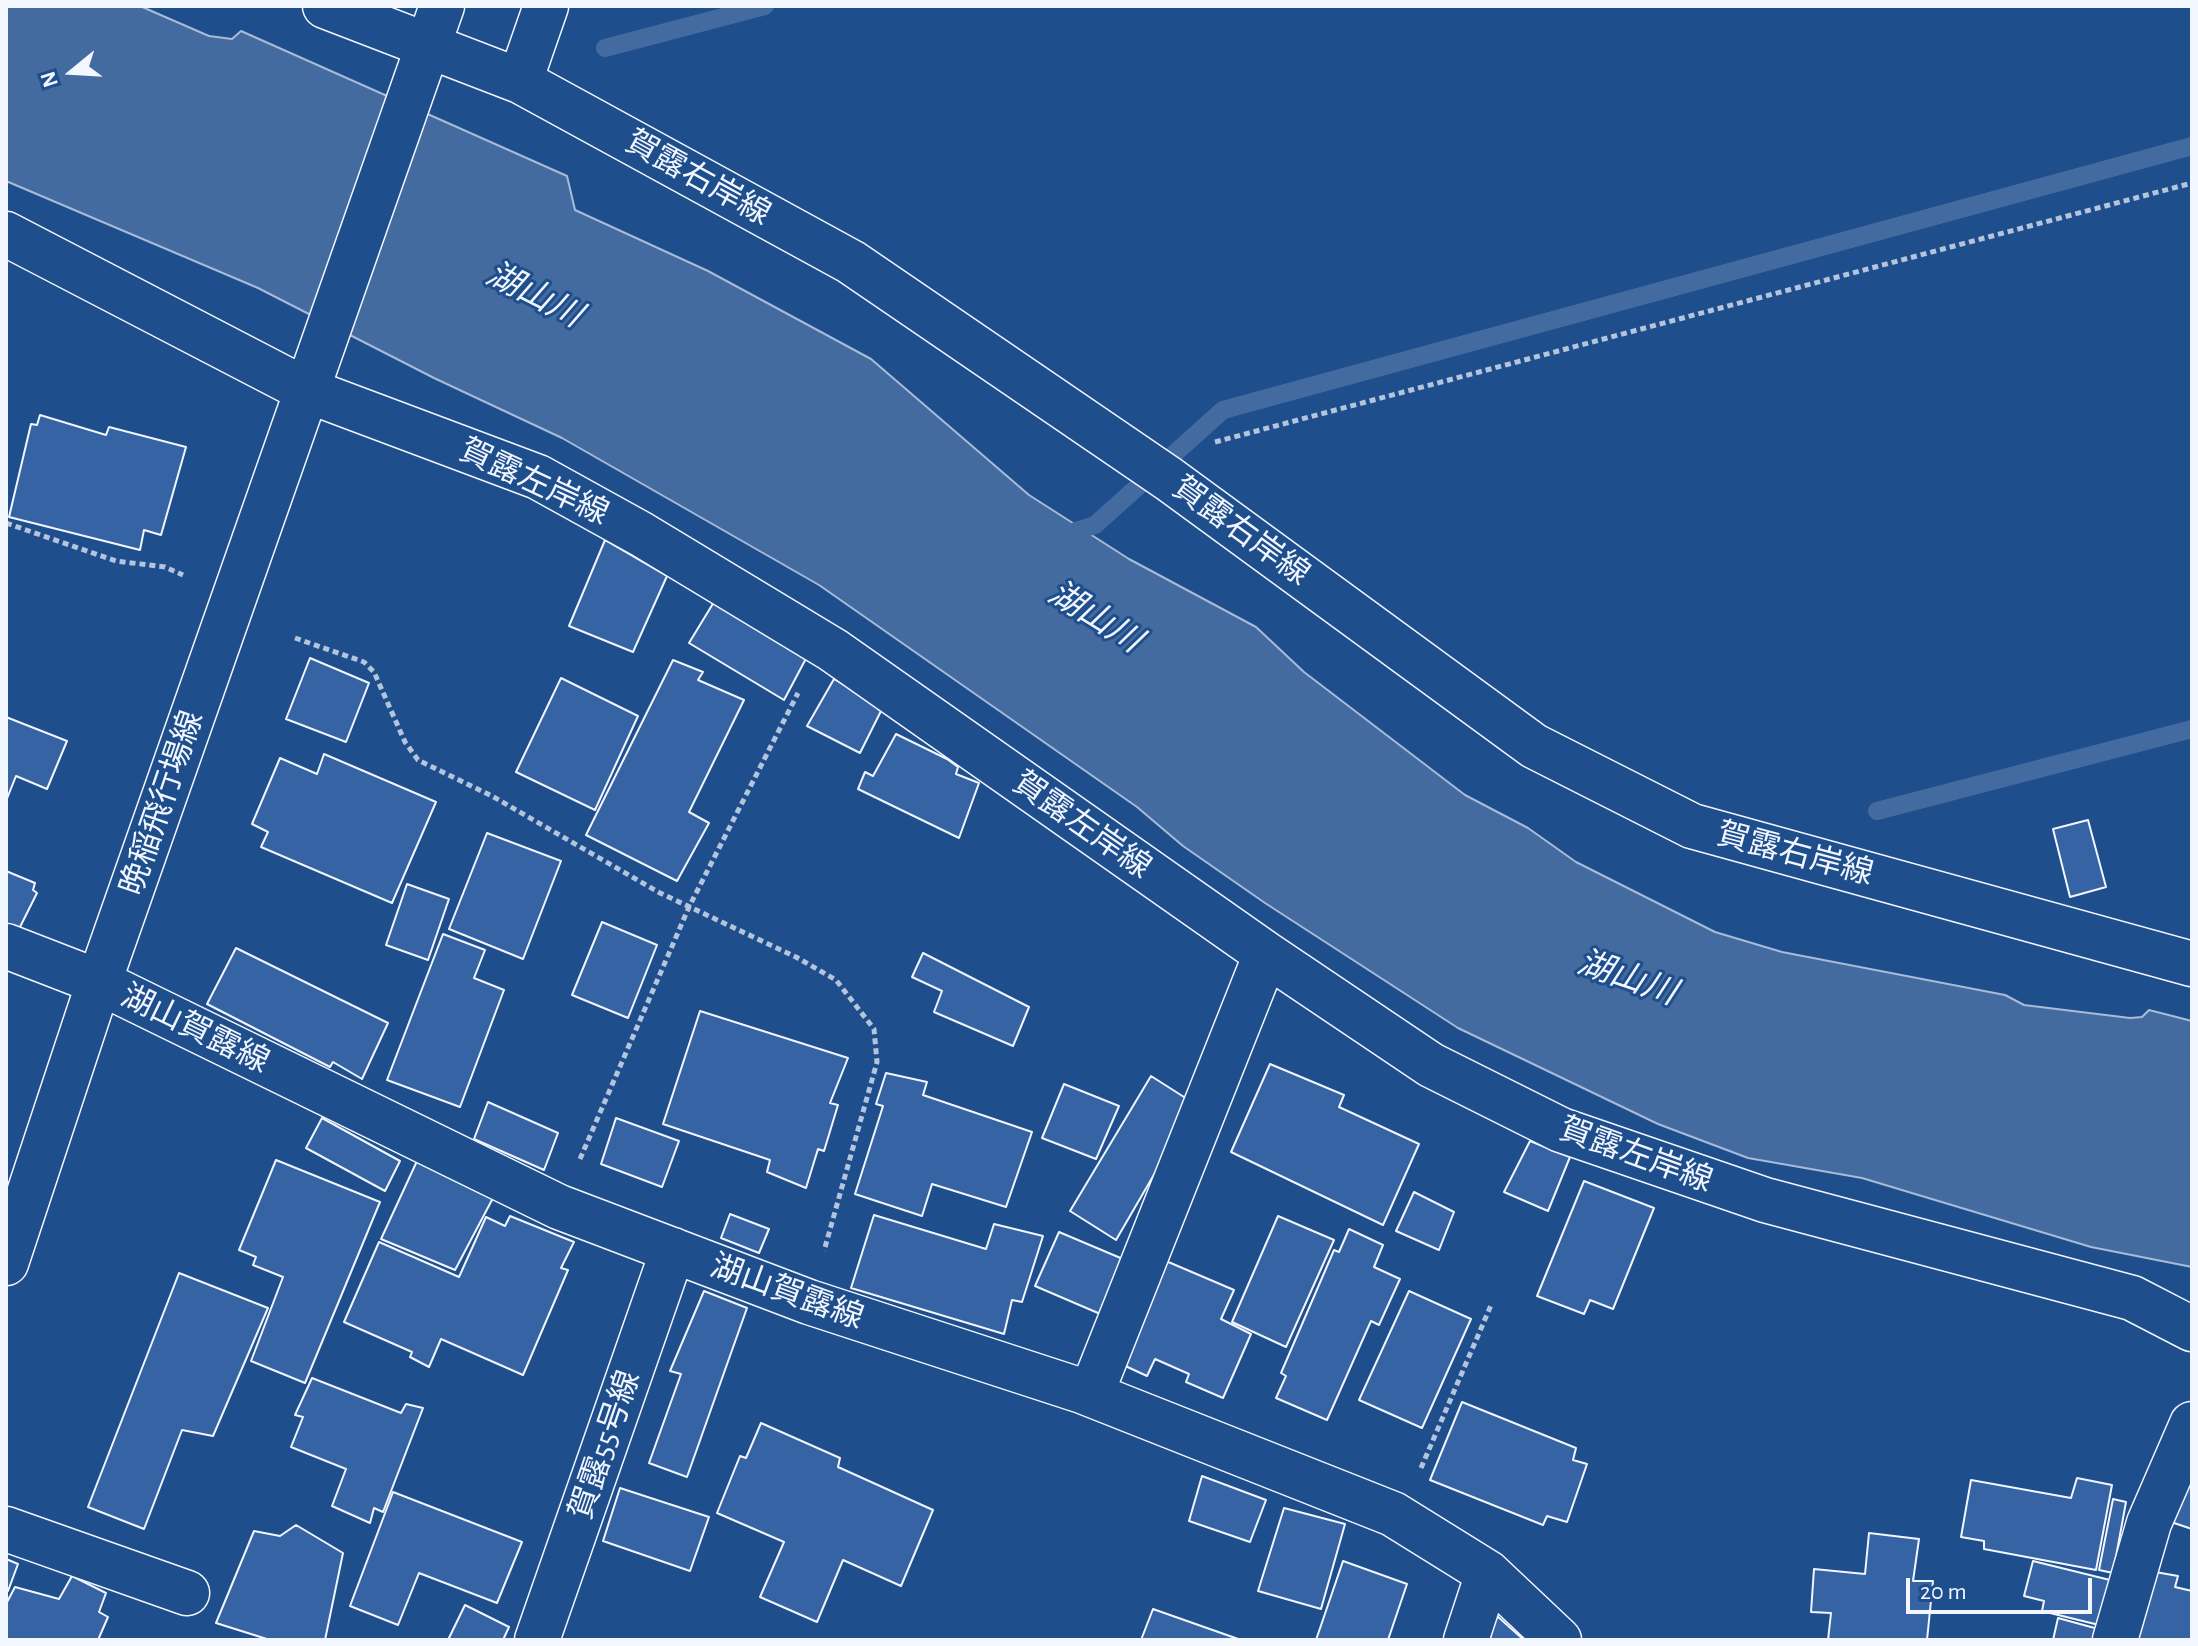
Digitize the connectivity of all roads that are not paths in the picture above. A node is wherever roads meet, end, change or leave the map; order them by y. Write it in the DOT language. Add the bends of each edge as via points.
graph roads {
  1 [pos="325,6"];
  2 [pos="546,6"];
  3 [pos="430,41"];
  4 [pos="520,81"];
  5 [pos="6,234"];
  6 [pos="306,390"];
  7 [pos="6,946"];
  8 [pos="1266,954"];
  9 [pos="2192,964"];
  10 [pos="99,982"];
  11 [pos="15,1206"];
  12 [pos="673,1250"];
  13 [pos="6,1263"];
  14 [pos="2192,1329"];
  15 [pos="1091,1394"];
  16 [pos="2192,1424"];
  17 [pos="6,1529"];
  18 [pos="1488,1573"];
  19 [pos="187,1593"];
  20 [pos="537,1640"];
  21 [pos="1466,1640"];
  22 [pos="1559,1640"];
  23 [pos="2115,1640"];
  1 -- 3 [label="street, 賀露右岸線"];
  2 -- 4 [label="street"];
  3 -- 4 [label="street, 賀露右岸線"];
  3 -- 6 [label="street, 晩稲飛行場線"];
  4 -- 9 [label="street, 賀露右岸線" via="851,262 1169,479 1534,746 1692,826"];
  5 -- 6 [label="street, 賀露左岸線"];
  6 -- 8 [label="street, 賀露左岸線" via="538,477 824,644"];
  6 -- 10 [label="street, 晩稲飛行場線"];
  7 -- 10 [label="street, 湖山賀露線"];
  8 -- 14 [label="street, 賀露左岸線" via="1431,1065 1561,1130 1765,1200 2132,1298"];
  8 -- 15 [label="street"];
  10 -- 11 [label="street, 晩稲飛行場線"];
  10 -- 12 [label="street, 湖山賀露線" via="559,1207"];
  11 -- 13 [label="street, 晩稲飛行場線"];
  12 -- 15 [label="street, 湖山賀露線" via="809,1302"];
  12 -- 20 [label="street, 賀露55号線"];
  15 -- 18 [label="street, 湖山賀露線" via="1399,1519"];
  16 -- 23 [label="street" via="2149,1523"];
  17 -- 19 [label="street"];
  18 -- 21 [label="street"];
  18 -- 22 [label="street, 湖山賀露線"];
}
